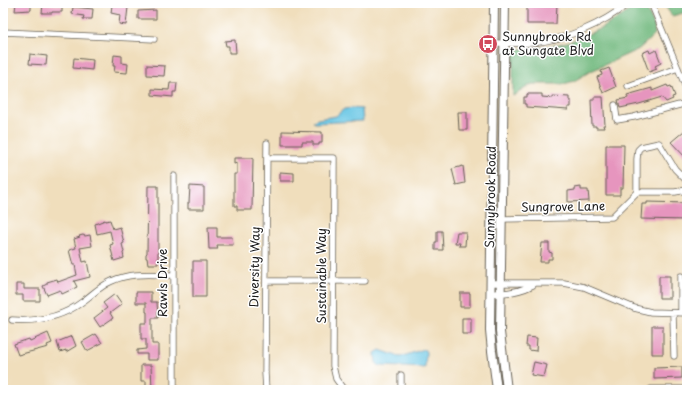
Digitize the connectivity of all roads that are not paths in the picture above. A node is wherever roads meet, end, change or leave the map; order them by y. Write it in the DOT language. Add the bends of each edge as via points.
graph roads {
  1 [pos="494,3"];
  2 [pos="505,3"];
  3 [pos="629,3"];
  4 [pos="651,3"];
  5 [pos="3,32"];
  6 [pos="154,39"];
  7 [pos="505,43"];
  8 [pos="494,44"];
  9 [pos="678,68"];
  10 [pos="628,86"];
  11 [pos="687,90"];
  12 [pos="687,103"];
  13 [pos="615,105"];
  14 [pos="267,144"];
  15 [pos="267,158"];
  16 [pos="174,176"];
  17 [pos="687,181"];
  18 [pos="687,190"];
  19 [pos="637,192"];
  20 [pos="502,219"];
  21 [pos="173,275"];
  22 [pos="681,276"];
  23 [pos="266,281"];
  24 [pos="333,281"];
  25 [pos="365,281"];
  26 [pos="491,283"];
  27 [pos="502,284"];
  28 [pos="535,284"];
  29 [pos="491,293"];
  30 [pos="501,294"];
  31 [pos="684,313"];
  32 [pos="673,314"];
  33 [pos="12,320"];
  34 [pos="674,356"];
  35 [pos="401,375"];
  36 [pos="495,377"];
  37 [pos="651,389"];
  38 [pos="687,389"];
  39 [pos="174,390"];
  40 [pos="266,390"];
  41 [pos="344,390"];
  42 [pos="401,390"];
  43 [pos="497,390"];
  44 [pos="502,390"];
  45 [pos="507,390"];
  1 -- 8 [label="main road, Sunnybrook Road"];
  2 -- 7 [label="main road, Sunnybrook Road"];
  3 -- 7 [label="street" via="607,19 562,37 530,43"];
  4 -- 9 [label="street"];
  5 -- 6 [label="street"];
  7 -- 8 [label="street"];
  7 -- 20 [label="main road, Sunnybrook Road"];
  8 -- 26 [label="main road, Sunnybrook Road"];
  9 -- 10 [label="street"];
  9 -- 11 [label="street"];
  12 -- 13 [label="street" via="617,120"];
  14 -- 15 [label="street, Diversity Way"];
  15 -- 23 [label="street, Diversity Way"];
  15 -- 24 [label="street, Sustainable Way" via="334,158"];
  16 -- 21 [label="street, Rawls Drive"];
  17 -- 19 [label="street" via="659,143 638,150"];
  18 -- 19 [label="street"];
  19 -- 20 [label="street, Sungrove Lane" via="612,217"];
  20 -- 27 [label="main road, Sunnybrook Road"];
  21 -- 33 [label="street" via="118,278 57,316 35,320"];
  21 -- 39 [label="street, Rawls Drive"];
  22 -- 31 [label="street"];
  23 -- 24 [label="street"];
  23 -- 40 [label="street, Diversity Way"];
  24 -- 25 [label="street"];
  24 -- 41 [label="street, Sustainable Way" via="333,366 336,379"];
  26 -- 27 [label="street"];
  26 -- 29 [label="main road, Sunnybrook Road"];
  27 -- 28 [label="street"];
  27 -- 30 [label="main road, Sunnybrook Road"];
  28 -- 30 [label="street" via="522,290"];
  28 -- 32 [label="street" via="564,283 584,287 634,308"];
  29 -- 30 [label="street"];
  29 -- 36 [label="main road, Sunnybrook Road" via="490,330"];
  30 -- 45 [label="main road, Sunnybrook Road" via="501,345"];
  31 -- 32 [label="street"];
  32 -- 34 [label="street"];
  35 -- 42 [label="street"];
  36 -- 43 [label="main road, Sunnybrook Road"];
  36 -- 44 [label="main road" via="500,380"];
  37 -- 38 [label="street"];
}
